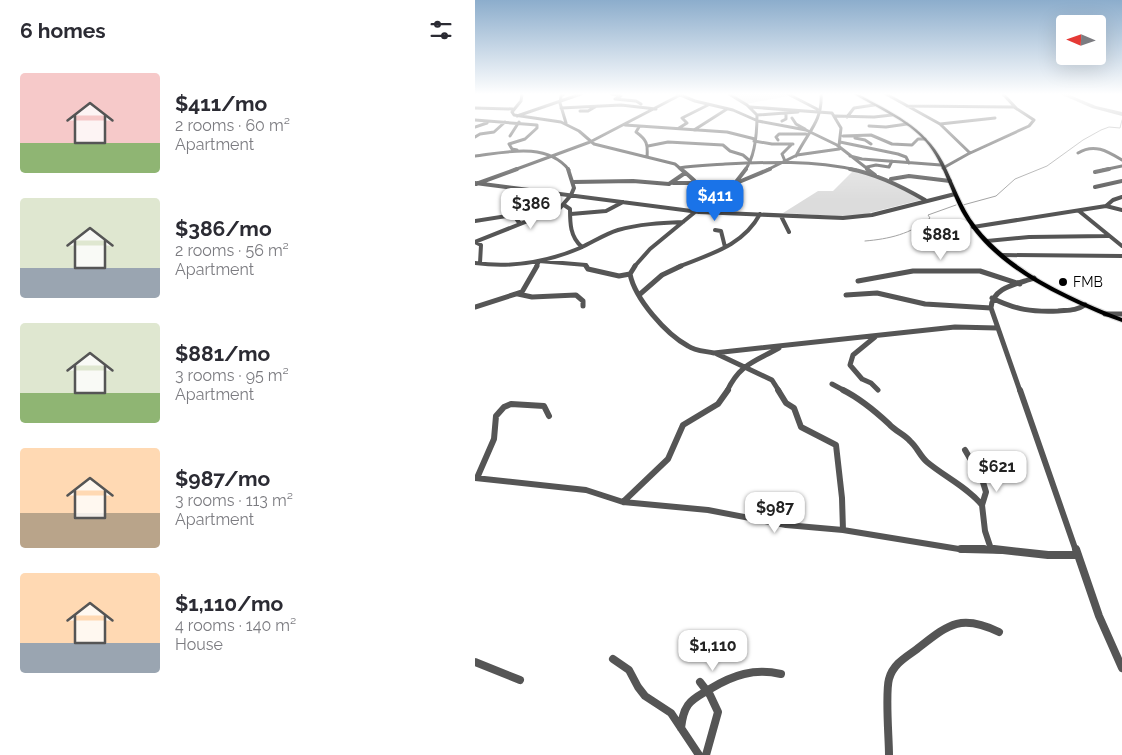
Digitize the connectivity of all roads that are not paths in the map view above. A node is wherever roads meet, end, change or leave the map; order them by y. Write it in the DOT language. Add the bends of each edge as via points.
graph roads {
  1 [pos="497,129"];
  2 [pos="514,129"];
  3 [pos="536,129"];
  4 [pos="576,129"];
  5 [pos="616,129"];
  6 [pos="638,129"];
  7 [pos="680,129"];
  8 [pos="757,129"];
  9 [pos="795,129"];
  10 [pos="804,129"];
  11 [pos="810,129"];
  12 [pos="842,129"];
  13 [pos="914,129"];
  14 [pos="945,129"];
  15 [pos="1019,129"];
  16 [pos="695,130"];
  17 [pos="808,132"];
  18 [pos="511,136"];
  19 [pos="475,137"];
  20 [pos="843,137"];
  21 [pos="925,138"];
  22 [pos="755,140"];
  23 [pos="778,140"];
  24 [pos="590,142"];
  25 [pos="793,144"];
  26 [pos="801,144"];
  27 [pos="871,144"];
  28 [pos="649,146"];
  29 [pos="839,146"];
  30 [pos="529,151"];
  31 [pos="970,153"];
  32 [pos="1078,153"];
  33 [pos="554,155"];
  34 [pos="475,156"];
  35 [pos="796,156"];
  36 [pos="850,156"];
  37 [pos="647,157"];
  38 [pos="1122,160"];
  39 [pos="750,161"];
  40 [pos="892,161"];
  41 [pos="785,162"];
  42 [pos="909,163"];
  43 [pos="942,166"];
  44 [pos="1122,166"];
  45 [pos="867,167"];
  46 [pos="679,168"];
  47 [pos="1095,172"];
  48 [pos="685,173"];
  49 [pos="875,175"];
  50 [pos="889,179"];
  51 [pos="950,181"];
  52 [pos="1122,181"];
  53 [pos="573,182"];
  54 [pos="673,183"];
  55 [pos="698,183"];
  56 [pos="475,184"];
  57 [pos="732,186"];
  58 [pos="1095,188"];
  59 [pos="955,194"];
  60 [pos="571,196"];
  61 [pos="1122,197"];
  62 [pos="925,200"];
  63 [pos="623,202"];
  64 [pos="564,205"];
  65 [pos="509,206"];
  66 [pos="1106,206"];
  67 [pos="1122,210"];
  68 [pos="1079,211"];
  69 [pos="697,212"];
  70 [pos="712,213"];
  71 [pos="571,214"];
  72 [pos="760,214"];
  73 [pos="513,215"];
  74 [pos="781,216"];
  75 [pos="475,221"];
  76 [pos="683,222"];
  77 [pos="520,224"];
  78 [pos="973,227"];
  79 [pos="715,230"];
  80 [pos="789,232"];
  81 [pos="1107,236"];
  82 [pos="987,241"];
  83 [pos="475,242"];
  84 [pos="1122,246"];
  85 [pos="582,247"];
  86 [pos="725,247"];
  87 [pos="1003,255"];
  88 [pos="1122,256"];
  89 [pos="539,261"];
  90 [pos="477,263"];
  91 [pos="630,274"];
  92 [pos="1034,278"];
  93 [pos="858,281"];
  94 [pos="1020,284"];
  95 [pos="518,294"];
  96 [pos="639,295"];
  97 [pos="846,295"];
  98 [pos="992,298"];
  99 [pos="475,301"];
  100 [pos="491,301"];
  101 [pos="1085,305"];
  102 [pos="583,306"];
  103 [pos="475,307"];
  104 [pos="991,308"];
  105 [pos="1105,314"];
  106 [pos="1122,314"];
  107 [pos="1122,320"];
  108 [pos="997,328"];
  109 [pos="875,337"];
  110 [pos="783,346"];
  111 [pos="713,353"];
  112 [pos="744,367"];
  113 [pos="832,384"];
  114 [pos="878,390"];
  115 [pos="549,416"];
  116 [pos="965,450"];
  117 [pos="476,478"];
  118 [pos="623,502"];
  119 [pos="982,505"];
  120 [pos="843,530"];
  121 [pos="991,549"];
  122 [pos="1078,555"];
  123 [pos="999,632"];
  124 [pos="613,659"];
  125 [pos="475,662"];
  126 [pos="1122,668"];
  127 [pos="781,674"];
  128 [pos="520,680"];
  129 [pos="700,682"];
  130 [pos="707,690"];
  131 [pos="681,728"];
  132 [pos="699,755"];
  133 [pos="706,755"];
  134 [pos="889,755"];
  1 -- 19 [label="street"];
  2 -- 18 [label="street"];
  3 -- 30 [label="street" via="523,142 509,144 513,149"];
  4 -- 24 [label="street"];
  5 -- 24 [label="street"];
  6 -- 28 [label="street" via="636,132 647,139"];
  7 -- 16 [label="street"];
  8 -- 22 [label="street"];
  9 -- 17 [label="street"];
  10 -- 17 [label="street"];
  11 -- 17 [label="street"];
  12 -- 20 [label="street"];
  13 -- 21 [label="main road"];
  14 -- 31 [label="street"];
  15 -- 31 [label="street"];
  16 -- 22 [label="street" via="732,132"];
  17 -- 23 [label="street" via="779,134"];
  17 -- 26 [label="street"];
  17 -- 29 [label="street"];
  20 -- 21 [label="street" via="871,135 888,143 903,145 912,145"];
  20 -- 27 [label="street"];
  20 -- 29 [label="street"];
  21 -- 43 [label="main road"];
  22 -- 25 [label="street"];
  22 -- 39 [label="street"];
  24 -- 33 [label="street"];
  24 -- 37 [label="street"];
  25 -- 26 [label="street"];
  25 -- 41 [label="street" via="783,152"];
  26 -- 35 [label="street"];
  28 -- 37 [label="street"];
  28 -- 39 [label="street" via="664,142 723,145"];
  29 -- 35 [label="street"];
  29 -- 36 [label="street"];
  29 -- 42 [label="street" via="898,154 906,157"];
  30 -- 33 [label="street"];
  30 -- 34 [label="street"];
  31 -- 43 [label="street"];
  32 -- 38 [label="street" via="1102,148"];
  33 -- 53 [label="street" via="561,159"];
  33 -- 56 [label="street"];
  35 -- 41 [label="street"];
  36 -- 40 [label="street"];
  36 -- 45 [label="street"];
  37 -- 46 [label="street"];
  39 -- 41 [label="street"];
  39 -- 46 [label="street"];
  39 -- 57 [label="street"];
  40 -- 42 [label="street"];
  40 -- 45 [label="street" via="889,167"];
  41 -- 49 [label="street"];
  41 -- 57 [label="street"];
  42 -- 43 [label="street"];
  43 -- 51 [label="main road"];
  44 -- 47 [label="street"];
  45 -- 49 [label="street"];
  46 -- 48 [label="street"];
  48 -- 54 [label="street"];
  48 -- 55 [label="street"];
  49 -- 50 [label="street"];
  50 -- 51 [label="street" via="909,176"];
  50 -- 62 [label="street"];
  51 -- 59 [label="main road"];
  52 -- 58 [label="street"];
  53 -- 54 [label="street"];
  53 -- 60 [label="street"];
  54 -- 55 [label="street"];
  55 -- 57 [label="street"];
  55 -- 69 [label="street" via="701,193"];
  56 -- 60 [label="street"];
  57 -- 70 [label="street"];
  59 -- 62 [label="street"];
  59 -- 78 [label="main road"];
  60 -- 63 [label="street"];
  60 -- 64 [label="street"];
  61 -- 66 [label="street"];
  62 -- 74 [label="street" via="865,217"];
  63 -- 69 [label="street"];
  63 -- 71 [label="street" via="610,210"];
  64 -- 71 [label="street"];
  64 -- 77 [label="street"];
  65 -- 73 [label="street"];
  66 -- 67 [label="street"];
  66 -- 68 [label="street"];
  68 -- 78 [label="street"];
  68 -- 81 [label="street"];
  69 -- 70 [label="street"];
  69 -- 76 [label="street"];
  70 -- 72 [label="street"];
  71 -- 85 [label="street" via="570,226 576,242"];
  72 -- 74 [label="street"];
  72 -- 86 [label="street" via="752,230"];
  73 -- 75 [label="street"];
  73 -- 77 [label="street"];
  74 -- 80 [label="street"];
  76 -- 85 [label="street" via="626,228"];
  76 -- 91 [label="street" via="643,256"];
  77 -- 83 [label="street"];
  78 -- 82 [label="main road"];
  79 -- 86 [label="street" via="721,231"];
  81 -- 82 [label="street"];
  81 -- 84 [label="street"];
  82 -- 87 [label="main road"];
  83 -- 90 [label="street" via="481,245"];
  85 -- 89 [label="street"];
  86 -- 96 [label="street" via="663,274 649,290"];
  87 -- 88 [label="street"];
  87 -- 92 [label="main road"];
  89 -- 90 [label="street"];
  89 -- 91 [label="street" via="586,265 588,269 619,276"];
  89 -- 95 [label="street"];
  91 -- 96 [label="street"];
  92 -- 94 [label="street"];
  92 -- 101 [label="main road"];
  93 -- 94 [label="street" via="913,271 980,270"];
  94 -- 98 [label="street"];
  95 -- 100 [label="street"];
  95 -- 102 [label="street" via="532,297 576,295 583,301"];
  96 -- 111 [label="street" via="659,321 685,345"];
  97 -- 104 [label="street" via="869,291 925,304"];
  98 -- 101 [label="street" via="1032,312 1073,310"];
  98 -- 104 [label="street"];
  99 -- 100 [label="street"];
  100 -- 103 [label="street"];
  101 -- 105 [label="main road"];
  104 -- 108 [label="street"];
  105 -- 106 [label="street"];
  105 -- 107 [label="main road"];
  108 -- 109 [label="street" via="955,327"];
  108 -- 122 [label="street"];
  109 -- 110 [label="street"];
  109 -- 114 [label="street" via="849,360 862,379"];
  110 -- 111 [label="street"];
  110 -- 112 [label="street"];
  111 -- 112 [label="street"];
  112 -- 118 [label="street" via="735,375 718,404 683,425 678,431 673,453"];
  112 -- 120 [label="street" via="772,380 786,403 794,408 801,427 836,445"];
  113 -- 119 [label="street" via="880,414 910,440 926,461 975,496"];
  115 -- 117 [label="street" via="544,406 511,404 504,407 496,416 494,439"];
  116 -- 119 [label="street" via="986,492"];
  117 -- 118 [label="street" via="586,490"];
  118 -- 120 [label="street" via="708,510 786,525"];
  119 -- 121 [label="street"];
  120 -- 121 [label="street" via="965,550"];
  121 -- 122 [label="street"];
  122 -- 126 [label="street" via="1099,616"];
  123 -- 134 [label="street" via="977,623 953,625 902,658 891,670 888,681"];
  124 -- 131 [label="street" via="626,664 643,695 668,709"];
  125 -- 128 [label="street"];
  127 -- 130 [label="street" via="761,670 739,673"];
  129 -- 130 [label="street"];
  130 -- 131 [label="street" via="687,706"];
  130 -- 133 [label="street" via="719,711 719,720 707,745"];
  131 -- 132 [label="street"];
}
